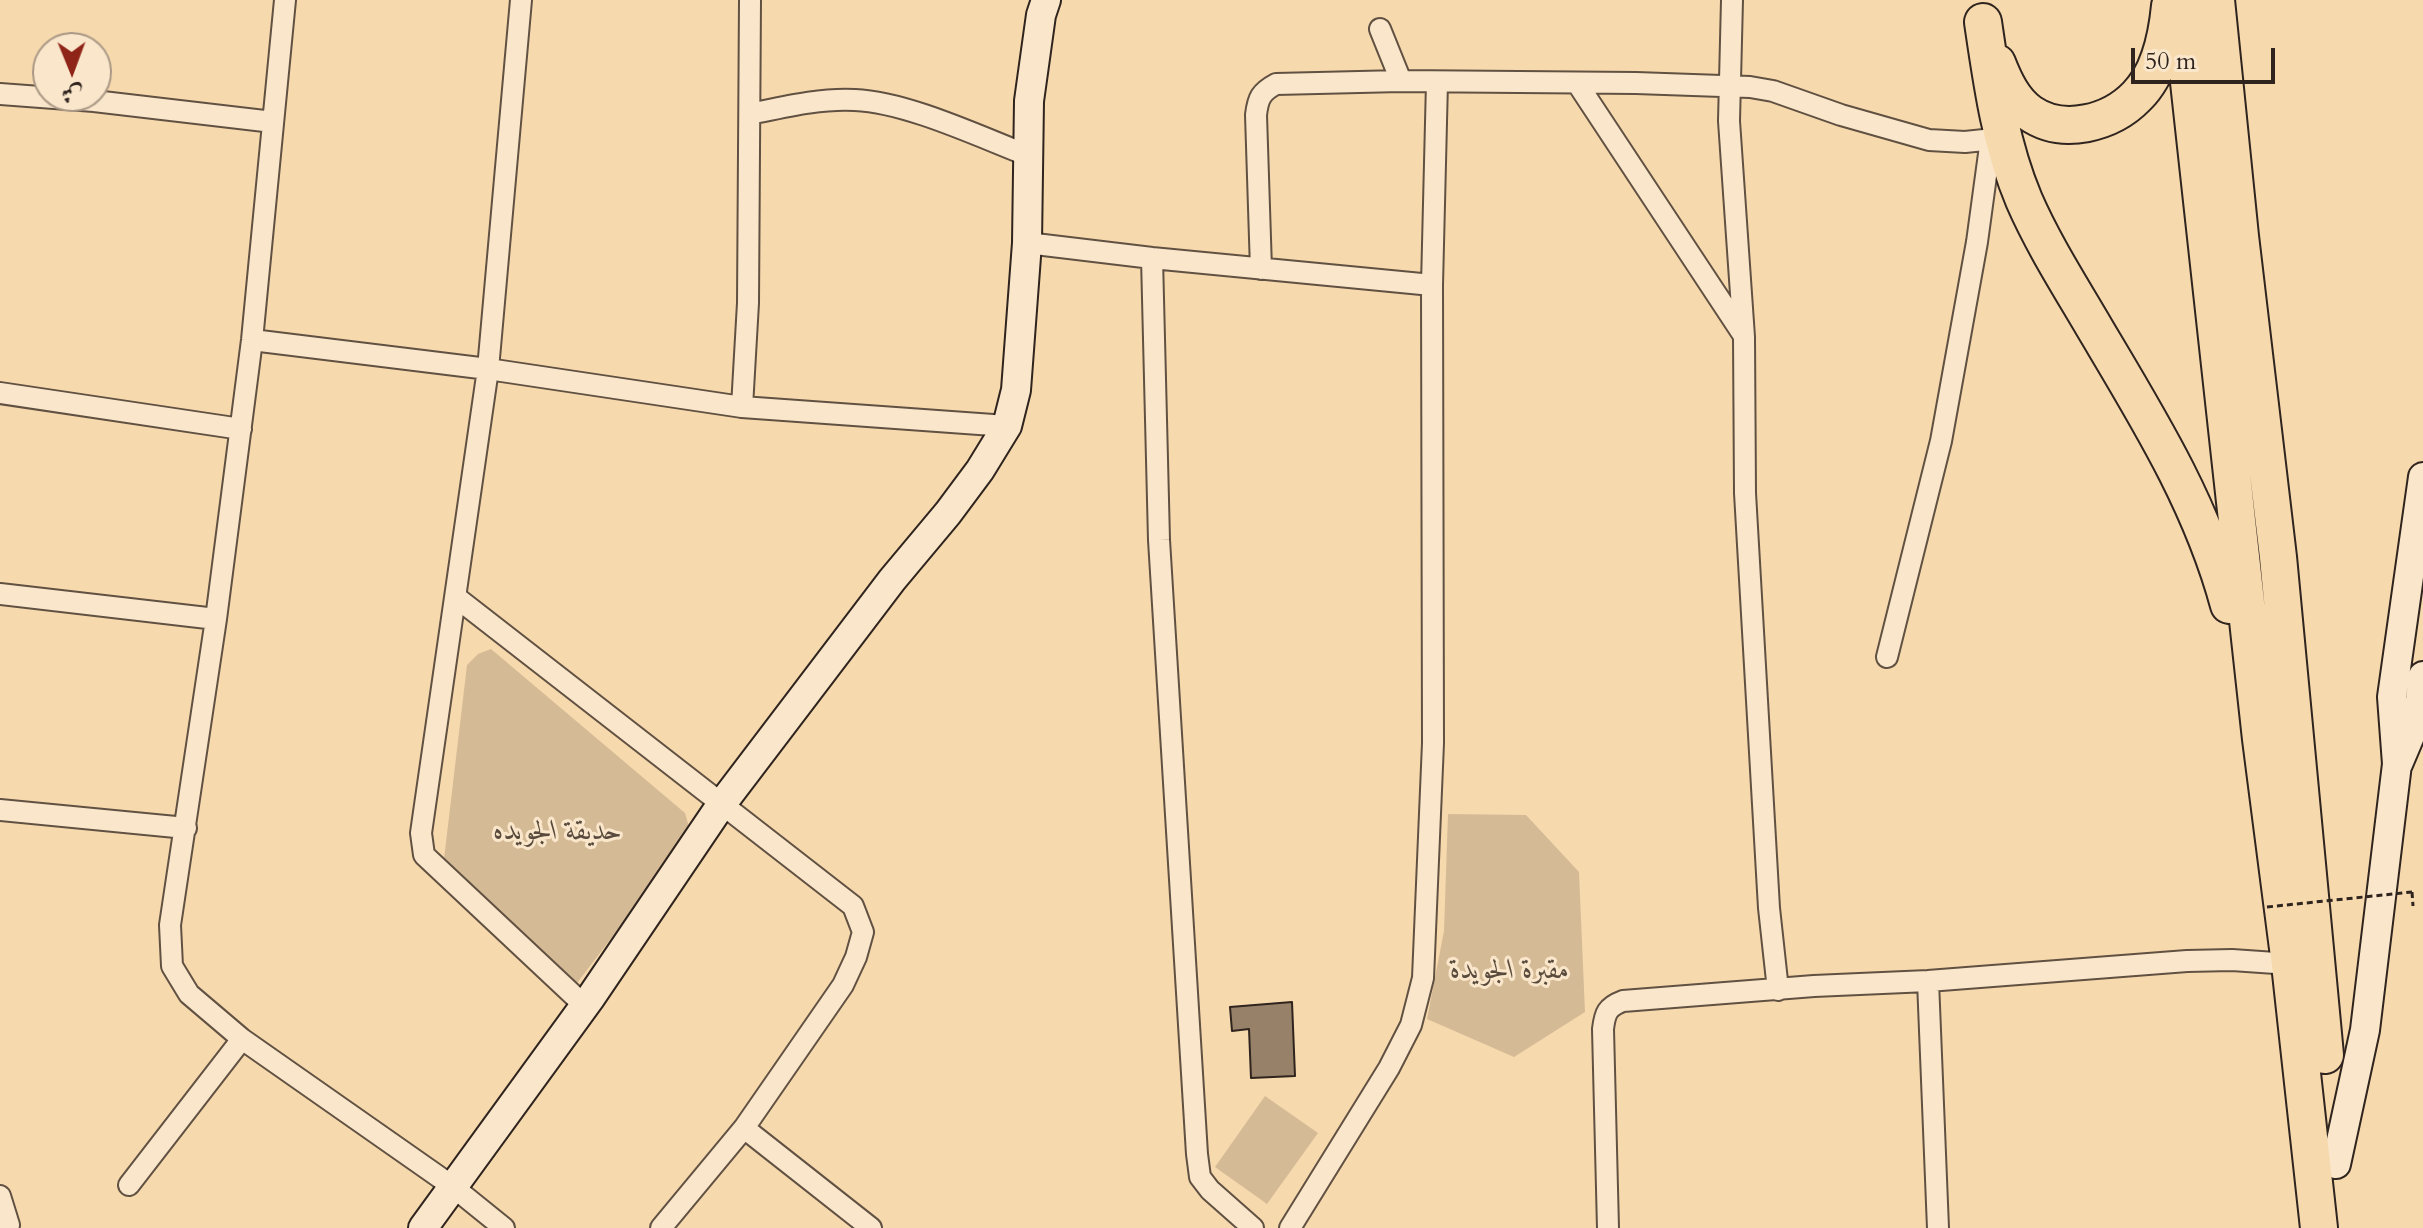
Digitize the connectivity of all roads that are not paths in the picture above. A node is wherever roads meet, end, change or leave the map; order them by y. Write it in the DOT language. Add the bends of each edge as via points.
graph roads {
  1 [pos="285,0"];
  2 [pos="521,0"];
  3 [pos="750,0"];
  4 [pos="1046,0"];
  5 [pos="1732,0"];
  6 [pos="2171,0"];
  7 [pos="2180,0"];
  8 [pos="2216,0"];
  9 [pos="1981,11"];
  10 [pos="1380,29"];
  11 [pos="1401,81"];
  12 [pos="1437,82"];
  13 [pos="1577,83"];
  14 [pos="1729,86"];
  15 [pos="0,94"];
  16 [pos="750,114"];
  17 [pos="273,122"];
  18 [pos="1997,139"];
  19 [pos="1027,155"];
  20 [pos="1027,243"];
  21 [pos="1152,258"];
  22 [pos="1261,269"];
  23 [pos="1432,285"];
  24 [pos="1744,337"];
  25 [pos="252,340"];
  26 [pos="488,369"];
  27 [pos="0,393"];
  28 [pos="742,407"];
  29 [pos="1007,426"];
  30 [pos="241,429"];
  31 [pos="2423,477"];
  32 [pos="0,594"];
  33 [pos="457,598"];
  34 [pos="216,619"];
  35 [pos="1887,657"];
  36 [pos="2423,676"];
  37 [pos="2261,739"];
  38 [pos="2397,764"];
  39 [pos="721,805"];
  40 [pos="0,810"];
  41 [pos="186,828"];
  42 [pos="2290,964"];
  43 [pos="1928,981"];
  44 [pos="1778,990"];
  45 [pos="585,1006"];
  46 [pos="242,1039"];
  47 [pos="744,1128"];
  48 [pos="2336,1164"];
  49 [pos="129,1185"];
  50 [pos="452,1186"];
  51 [pos="0,1196"];
  52 [pos="8,1224"];
  53 [pos="423,1228"];
  54 [pos="504,1228"];
  55 [pos="661,1228"];
  56 [pos="871,1228"];
  57 [pos="1253,1228"];
  58 [pos="1290,1228"];
  59 [pos="1608,1228"];
  60 [pos="1938,1228"];
  61 [pos="2319,1228"];
  62 [pos="2344,1228"];
  1 -- 17 [label="street"];
  2 -- 26 [label="street"];
  3 -- 16 [label="street"];
  4 -- 19 [label="street" via="1034,57"];
  5 -- 14 [label="street"];
  6 -- 9 [label="highway" via="2161,54 2150,78 2122,108 2087,124 2047,121 2016,100 1997,64"];
  7 -- 37 [label="highway"];
  8 -- 48 [label="highway" via="2278,557"];
  9 -- 18 [label="highway"];
  10 -- 11 [label="street"];
  11 -- 12 [label="street"];
  11 -- 22 [label="street" via="1276,84 1263,91 1256,115"];
  12 -- 13 [label="street"];
  12 -- 23 [label="street"];
  13 -- 14 [label="street"];
  13 -- 24 [label="street"];
  14 -- 18 [label="street" via="1773,91 1929,140"];
  14 -- 24 [label="street"];
  15 -- 17 [label="street"];
  16 -- 19 [label="street" via="856,100 903,109"];
  16 -- 28 [label="street"];
  17 -- 25 [label="street"];
  18 -- 35 [label="street" via="1941,441"];
  18 -- 37 [label="highway" via="2037,228 2198,512 2217,563"];
  19 -- 20 [label="street"];
  20 -- 21 [label="street"];
  20 -- 29 [label="street" via="1016,390"];
  21 -- 22 [label="street"];
  21 -- 57 [label="street" via="1159,540 1197,1154 1200,1177"];
  22 -- 23 [label="street"];
  23 -- 58 [label="street" via="1433,743 1423,978 1411,1025 1389,1068"];
  24 -- 44 [label="street" via="1754,678"];
  25 -- 26 [label="street"];
  25 -- 30 [label="street"];
  26 -- 28 [label="street"];
  26 -- 33 [label="street"];
  27 -- 30 [label="street"];
  28 -- 29 [label="street"];
  29 -- 39 [label="street" via="948,513"];
  30 -- 34 [label="street"];
  31 -- 38 [label="street" via="2392,697"];
  32 -- 34 [label="street"];
  33 -- 39 [label="street"];
  33 -- 45 [label="street" via="421,833 424,855"];
  34 -- 41 [label="street"];
  36 -- 38 [label="street" via="2418,717"];
  37 -- 42 [label="highway"];
  38 -- 48 [label="street" via="2365,1030"];
  39 -- 45 [label="street"];
  39 -- 47 [label="street" via="853,906 863,932 843,985"];
  40 -- 41 [label="street"];
  41 -- 46 [label="street" via="170,925 172,966 189,994"];
  42 -- 43 [label="street" via="2187,961"];
  42 -- 61 [label="highway"];
  43 -- 44 [label="street"];
  43 -- 60 [label="street"];
  44 -- 59 [label="street" via="1623,1001 1605,1013"];
  45 -- 50 [label="street"];
  46 -- 49 [label="street"];
  46 -- 50 [label="street"];
  47 -- 55 [label="street"];
  47 -- 56 [label="street"];
  48 -- 62 [label="highway"];
  50 -- 53 [label="street"];
  50 -- 54 [label="street"];
  51 -- 52 [label="street"];
}
